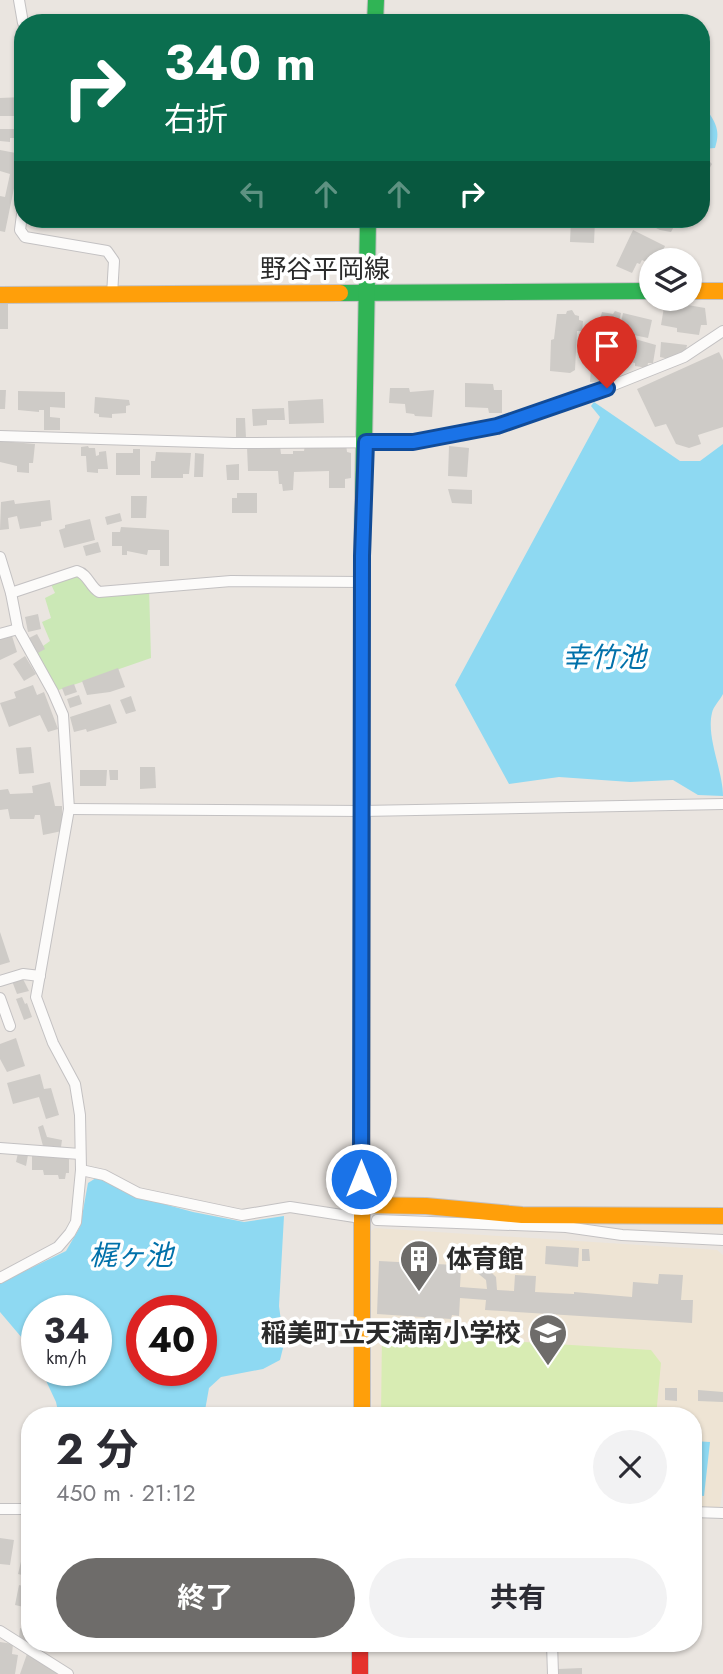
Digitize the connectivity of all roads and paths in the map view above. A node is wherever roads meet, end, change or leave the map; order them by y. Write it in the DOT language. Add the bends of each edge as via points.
graph roads {
  1 [pos="20,228"];
  2 [pos="368,228"];
  3 [pos="639,291"];
  4 [pos="702,291"];
  5 [pos="723,291"];
  6 [pos="365,293"];
  7 [pos="0,295"];
  8 [pos="112,295"];
  9 [pos="723,331"];
  10 [pos="0,436"];
  11 [pos="366,442"];
  12 [pos="0,557"];
  13 [pos="362,582"];
  14 [pos="11,593"];
  15 [pos="18,629"];
  16 [pos="0,635"];
  17 [pos="723,804"];
  18 [pos="69,809"];
  19 [pos="362,811"];
  20 [pos="40,976"];
  21 [pos="0,981"];
  22 [pos="0,998"];
  23 [pos="10,1026"];
  24 [pos="0,1148"];
  25 [pos="80,1154"];
  26 [pos="81,1170"];
  27 [pos="366,1215"];
  28 [pos="723,1216"];
  29 [pos="723,1240"];
  30 [pos="0,1278"];
  31 [pos="362,1407"];
  32 [pos="0,1509"];
  33 [pos="21,1509"];
  34 [pos="702,1512"];
  35 [pos="723,1513"];
  36 [pos="0,1631"];
  37 [pos="21,1644"];
  38 [pos="33,1652"];
  39 [pos="360,1652"];
  40 [pos="552,1652"];
  41 [pos="68,1674"];
  42 [pos="360,1674"];
  43 [pos="553,1674"];
  1 -- 8 [label="street" via="25,237 107,251 114,261"];
  2 -- 6 [label="street"];
  3 -- 6 [label="street, 野谷平岡線"];
  4 -- 5 [label="street"];
  6 -- 8 [label="street, 野谷平岡線"];
  6 -- 11 [label="street"];
  7 -- 8 [label="street, 野谷平岡線"];
  9 -- 11 [label="street" via="684,357 497,426 413,442"];
  10 -- 11 [label="street"];
  11 -- 13 [label="street"];
  12 -- 14 [label="street"];
  13 -- 14 [label="street" via="231,581 99,592 77,571"];
  13 -- 19 [label="street"];
  14 -- 15 [label="street"];
  15 -- 16 [label="street"];
  15 -- 18 [label="street" via="62,715"];
  17 -- 19 [label="street"];
  18 -- 19 [label="street"];
  18 -- 20 [label="street"];
  19 -- 27 [label="street"];
  20 -- 21 [label="street" via="23,974"];
  20 -- 25 [label="street" via="36,997 75,1084"];
  22 -- 23 [label="street"];
  24 -- 25 [label="street"];
  25 -- 26 [label="street"];
  26 -- 27 [label="street" via="104,1175 138,1193 242,1215 290,1208"];
  26 -- 30 [label="street" via="76,1222 70,1233 58,1247"];
  27 -- 28 [label="street" via="426,1206 522,1215"];
  27 -- 29 [label="street"];
  27 -- 31 [label="street"];
  32 -- 33 [label="street"];
  34 -- 35 [label="street"];
  36 -- 37 [label="street"];
  38 -- 41 [label="street"];
  39 -- 42 [label="street"];
  40 -- 43 [label="street"];
}
